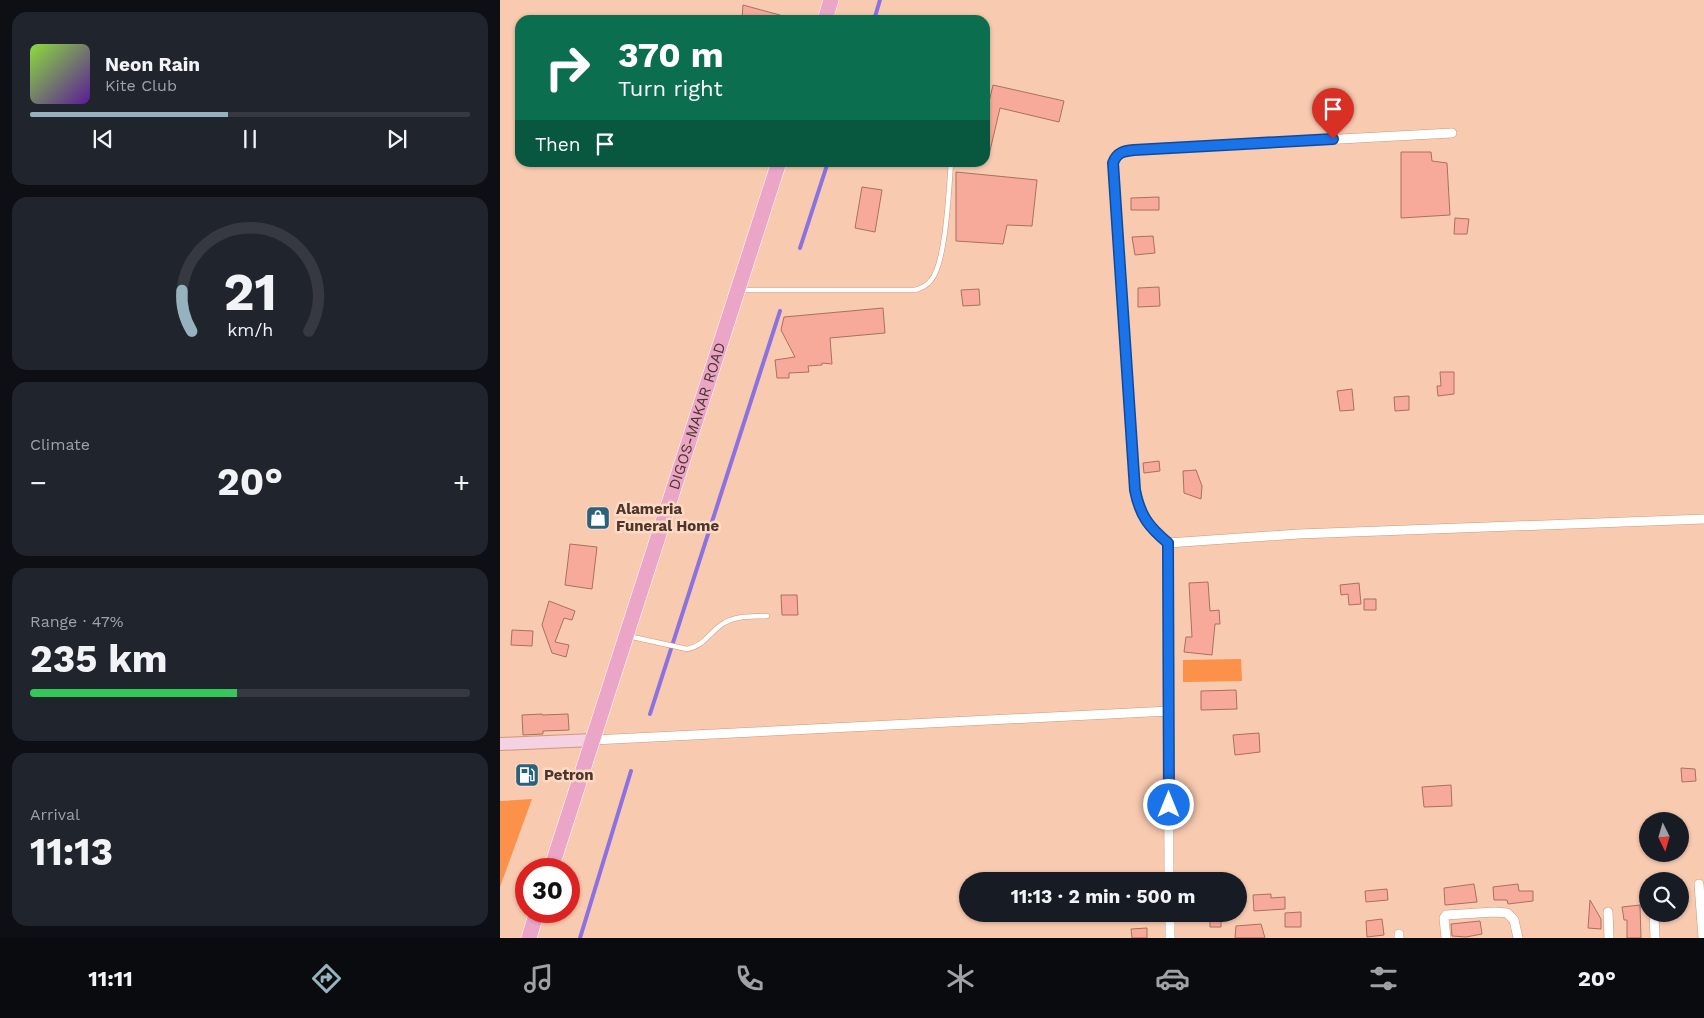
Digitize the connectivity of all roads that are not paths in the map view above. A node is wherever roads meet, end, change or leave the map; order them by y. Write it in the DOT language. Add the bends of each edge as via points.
graph roads {
  1 [pos="832,0"];
  2 [pos="827,15"];
  3 [pos="1452,133"];
  4 [pos="777,167"];
  5 [pos="951,167"];
  6 [pos="738,290"];
  7 [pos="1704,519"];
  8 [pos="1168,543"];
  9 [pos="766,616"];
  10 [pos="627,636"];
  11 [pos="1169,711"];
  12 [pos="593,740"];
  13 [pos="500,744"];
  14 [pos="555,858"];
  15 [pos="1169,872"];
  16 [pos="1700,884"];
  17 [pos="1608,912"];
  18 [pos="1170,922"];
  19 [pos="1654,922"];
  20 [pos="534,923"];
  21 [pos="529,938"];
  22 [pos="1170,938"];
  23 [pos="1446,938"];
  24 [pos="1518,938"];
  25 [pos="1609,938"];
  26 [pos="1655,938"];
  27 [pos="1703,938"];
  1 -- 2 [label="main road"];
  3 -- 8 [label="street" via="1134,150 1120,152 1115,157 1113,169 1135,490 1143,517"];
  4 -- 6 [label="main road, DIGOS-MAKAR ROAD"];
  5 -- 6 [label="lane" via="938,268 925,286 915,290"];
  6 -- 10 [label="main road, DIGOS-MAKAR ROAD"];
  7 -- 8 [label="street" via="1299,534"];
  8 -- 11 [label="street"];
  9 -- 10 [label="lane" via="743,617 723,623 695,648"];
  10 -- 12 [label="main road, DIGOS-MAKAR ROAD"];
  11 -- 12 [label="street"];
  11 -- 15 [label="street"];
  12 -- 13 [label="street"];
  12 -- 14 [label="main road, DIGOS-MAKAR ROAD"];
  16 -- 27 [label="street"];
  17 -- 25 [label="street"];
  18 -- 22 [label="street"];
  19 -- 26 [label="street"];
  20 -- 21 [label="main road"];
  23 -- 24 [label="street" via="1446,916 1507,912 1514,920"];
}
